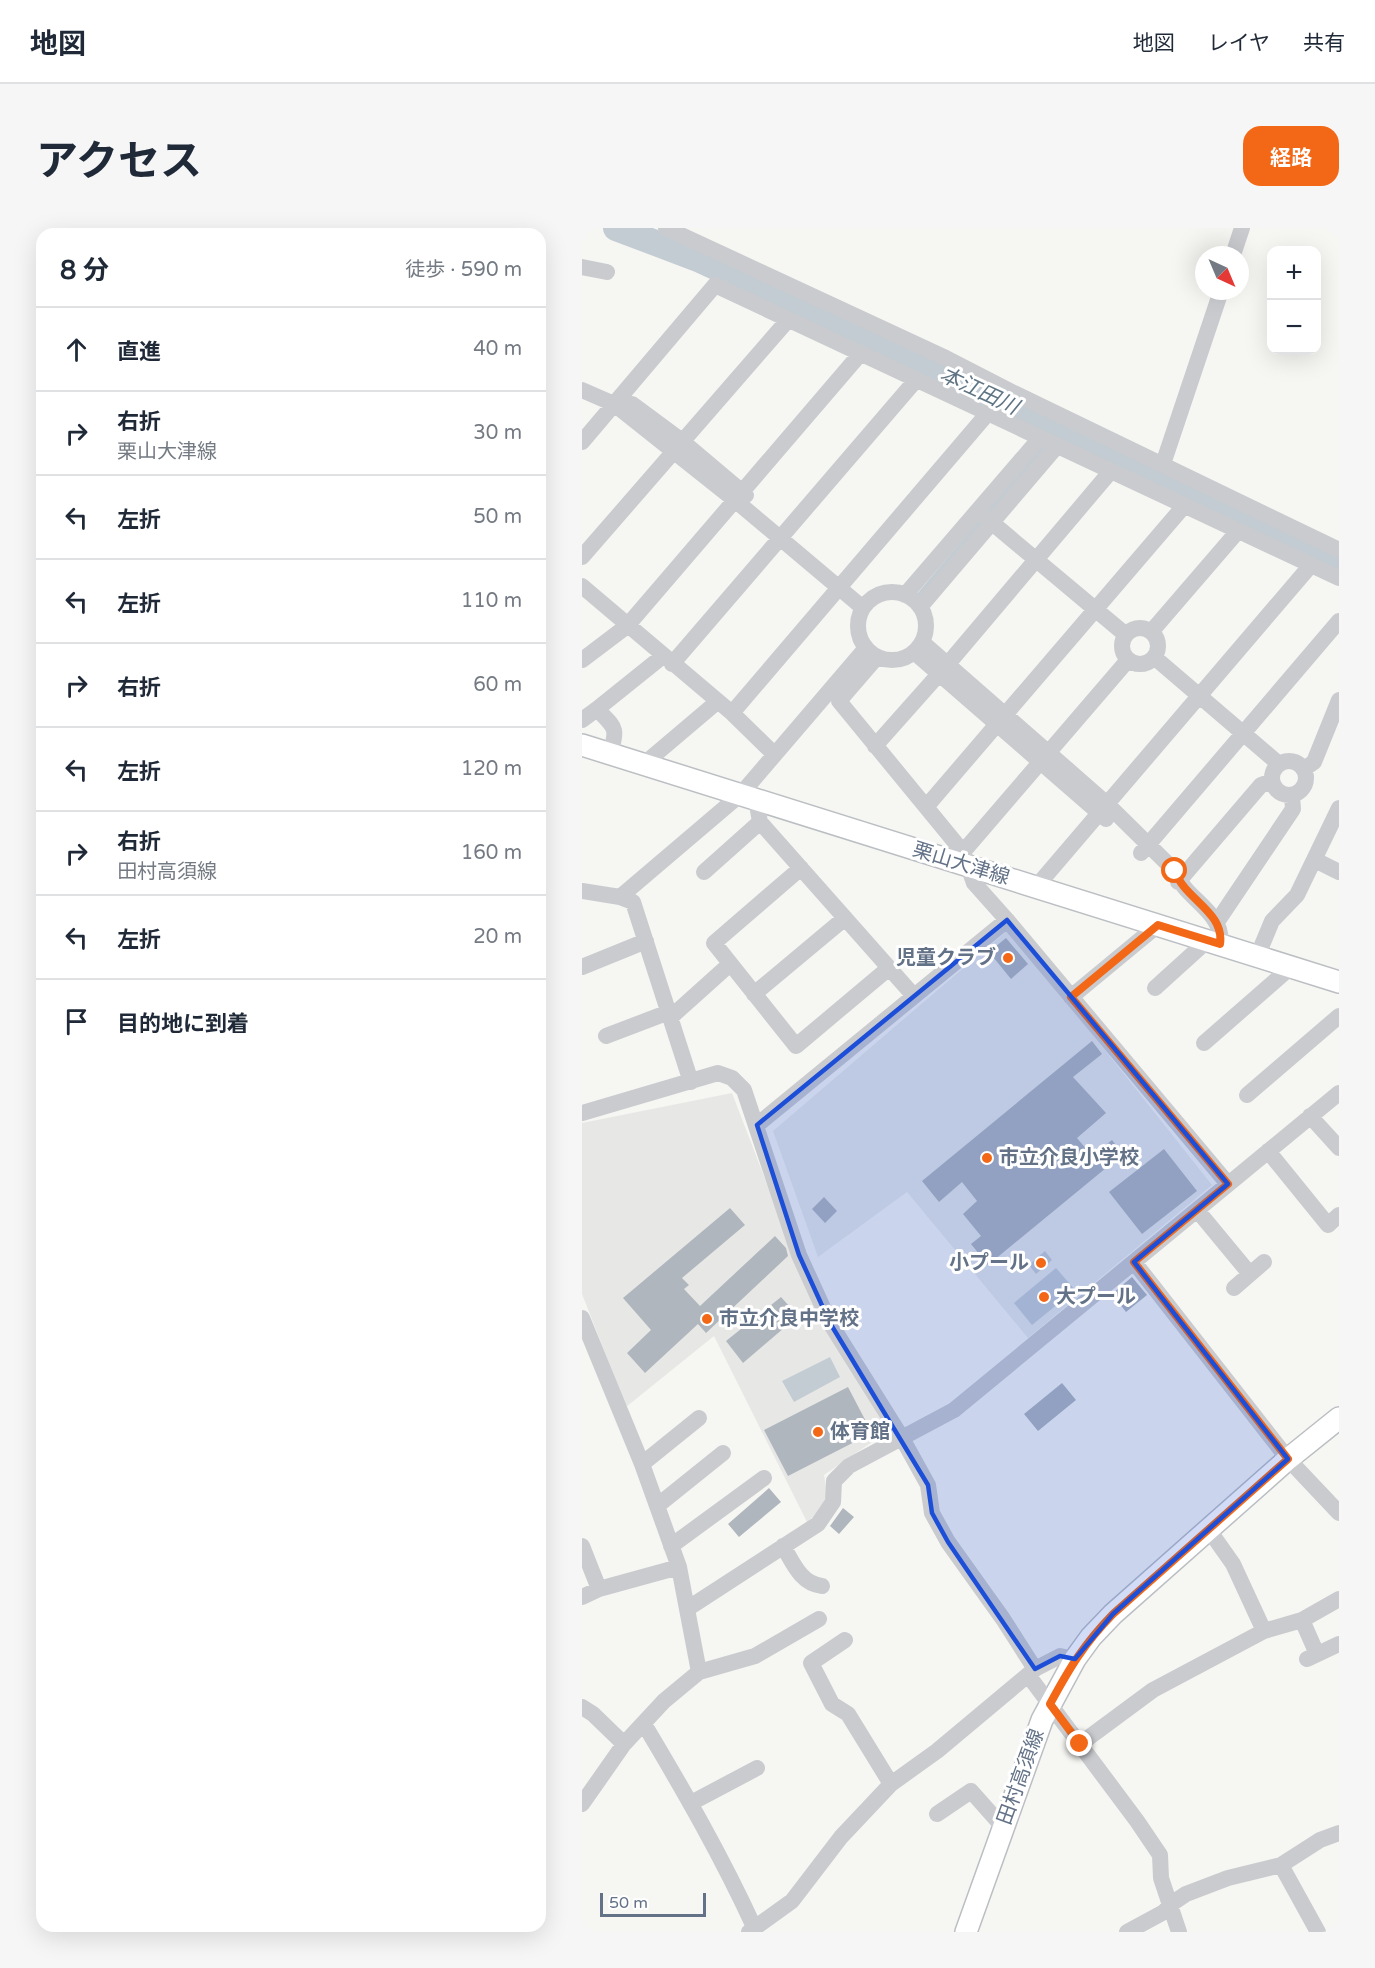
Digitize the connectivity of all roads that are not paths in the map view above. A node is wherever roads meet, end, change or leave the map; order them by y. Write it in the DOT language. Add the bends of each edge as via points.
graph roads {
  1 [pos="666,228"];
  2 [pos="1242,228"];
  3 [pos="1236,246"];
  4 [pos="582,267"];
  5 [pos="607,272"];
  6 [pos="1218,300"];
  7 [pos="788,320"];
  8 [pos="861,353"];
  9 [pos="916,380"];
  10 [pos="582,390"];
  11 [pos="614,404"];
  12 [pos="988,413"];
  13 [pos="1041,438"];
  14 [pos="582,442"];
  15 [pos="678,446"];
  16 [pos="1056,446"];
  17 [pos="1162,464"];
  18 [pos="1112,471"];
  19 [pos="740,497"];
  20 [pos="1185,506"];
  21 [pos="985,516"];
  22 [pos="1238,531"];
  23 [pos="784,533"];
  24 [pos="1339,550"];
  25 [pos="582,556"];
  26 [pos="1037,560"];
  27 [pos="1311,565"];
  28 [pos="1339,578"];
  29 [pos="842,584"];
  30 [pos="582,586"];
  31 [pos="905,595"];
  32 [pos="866,604"];
  33 [pos="920,607"];
  34 [pos="1096,609"];
  35 [pos="1339,621"];
  36 [pos="627,626"];
  37 [pos="1151,632"];
  38 [pos="1126,635"];
  39 [pos="918,647"];
  40 [pos="871,653"];
  41 [pos="1154,657"];
  42 [pos="582,660"];
  43 [pos="667,660"];
  44 [pos="1128,660"];
  45 [pos="943,669"];
  46 [pos="1199,696"];
  47 [pos="1339,700"];
  48 [pos="717,702"];
  49 [pos="597,709"];
  50 [pos="732,714"];
  51 [pos="582,720"];
  52 [pos="1001,720"];
  53 [pos="1243,733"];
  54 [pos="582,745"];
  55 [pos="875,746"];
  56 [pos="610,753"];
  57 [pos="774,754"];
  58 [pos="1044,757"];
  59 [pos="645,763"];
  60 [pos="1279,764"];
  61 [pos="1304,769"];
  62 [pos="1272,781"];
  63 [pos="1292,796"];
  64 [pos="748,797"];
  65 [pos="926,807"];
  66 [pos="1103,808"];
  67 [pos="1339,808"];
  68 [pos="760,822"];
  69 [pos="1145,849"];
  70 [pos="966,859"];
  71 [pos="1315,860"];
  72 [pos="801,868"];
  73 [pos="704,872"];
  74 [pos="1339,872"];
  75 [pos="1178,882"];
  76 [pos="1036,887"];
  77 [pos="582,891"];
  78 [pos="620,897"];
  79 [pos="845,918"];
  80 [pos="1007,920"];
  81 [pos="1158,925"];
  82 [pos="1215,935"];
  83 [pos="646,941"];
  84 [pos="1257,957"];
  85 [pos="730,964"];
  86 [pos="582,967"];
  87 [pos="889,968"];
  88 [pos="1291,968"];
  89 [pos="1339,982"];
  90 [pos="1155,988"];
  91 [pos="754,994"];
  92 [pos="914,996"];
  93 [pos="1071,997"];
  94 [pos="670,1015"];
  95 [pos="1339,1016"];
  96 [pos="606,1036"];
  97 [pos="1204,1044"];
  98 [pos="691,1082"];
  99 [pos="1339,1093"];
  100 [pos="1247,1095"];
  101 [pos="582,1113"];
  102 [pos="1310,1116"];
  103 [pos="757,1125"];
  104 [pos="1339,1148"];
  105 [pos="1268,1151"];
  106 [pos="1228,1184"];
  107 [pos="1197,1210"];
  108 [pos="1339,1215"];
  109 [pos="1134,1262"];
  110 [pos="1264,1262"];
  111 [pos="1250,1274"];
  112 [pos="1234,1288"];
  113 [pos="582,1318"];
  114 [pos="699,1418"];
  115 [pos="1339,1418"];
  116 [pos="902,1438"];
  117 [pos="723,1453"];
  118 [pos="1288,1459"];
  119 [pos="642,1464"];
  120 [pos="764,1478"];
  121 [pos="657,1506"];
  122 [pos="1339,1513"];
  123 [pos="1209,1530"];
  124 [pos="582,1546"];
  125 [pos="671,1546"];
  126 [pos="783,1546"];
  127 [pos="679,1567"];
  128 [pos="822,1586"];
  129 [pos="599,1589"];
  130 [pos="582,1597"];
  131 [pos="1339,1599"];
  132 [pos="687,1609"];
  133 [pos="819,1619"];
  134 [pos="1302,1620"];
  135 [pos="1264,1631"];
  136 [pos="845,1640"];
  137 [pos="1339,1644"];
  138 [pos="1075,1659"];
  139 [pos="699,1672"];
  140 [pos="1032,1672"];
  141 [pos="1050,1704"];
  142 [pos="582,1707"];
  143 [pos="644,1724"];
  144 [pos="624,1744"];
  145 [pos="1080,1744"];
  146 [pos="757,1768"];
  147 [pos="891,1784"];
  148 [pos="691,1803"];
  149 [pos="582,1804"];
  150 [pos="938,1814"];
  151 [pos="1004,1827"];
  152 [pos="1339,1833"];
  153 [pos="1281,1865"];
  154 [pos="1171,1904"];
  155 [pos="751,1930"];
  156 [pos="966,1932"];
  157 [pos="1127,1932"];
  158 [pos="1179,1932"];
  159 [pos="1318,1932"];
  1 -- 17 [label="street"];
  2 -- 3 [label="street"];
  4 -- 5 [label="street"];
  6 -- 17 [label="street"];
  7 -- 8 [label="street"];
  7 -- 11 [label="street" via="715,285"];
  7 -- 15 [label="street"];
  8 -- 9 [label="street"];
  8 -- 19 [label="street"];
  9 -- 12 [label="street"];
  9 -- 23 [label="street"];
  10 -- 11 [label="street"];
  11 -- 14 [label="street"];
  11 -- 15 [label="street" via="632,404"];
  12 -- 13 [label="street"];
  12 -- 29 [label="street"];
  13 -- 16 [label="street"];
  13 -- 21 [label="street"];
  15 -- 19 [label="street"];
  15 -- 25 [label="street"];
  16 -- 18 [label="street"];
  16 -- 21 [label="street"];
  17 -- 24 [label="street"];
  18 -- 20 [label="street"];
  18 -- 26 [label="street"];
  19 -- 23 [label="street"];
  19 -- 36 [label="street"];
  20 -- 22 [label="street"];
  20 -- 34 [label="street"];
  21 -- 26 [label="street"];
  21 -- 31 [label="street"];
  21 -- 33 [label="street"];
  22 -- 27 [label="street"];
  22 -- 37 [label="street"];
  23 -- 29 [label="street"];
  23 -- 43 [label="street"];
  26 -- 34 [label="street"];
  26 -- 45 [label="street"];
  27 -- 28 [label="street"];
  27 -- 46 [label="street"];
  29 -- 32 [label="street"];
  29 -- 50 [label="street"];
  30 -- 36 [label="street"];
  31 -- 32 [label="street" via="886,593"];
  31 -- 33 [label="street"];
  32 -- 40 [label="street" via="858,628 860,639"];
  33 -- 39 [label="street" via="926,624"];
  34 -- 38 [label="street"];
  34 -- 52 [label="street"];
  35 -- 53 [label="street"];
  36 -- 42 [label="street"];
  36 -- 43 [label="street"];
  37 -- 38 [label="street" via="1140,628"];
  37 -- 41 [label="street" via="1157,641"];
  38 -- 44 [label="street" via="1122,650"];
  39 -- 40 [label="street" via="896,660"];
  39 -- 45 [label="street"];
  40 -- 55 [label="street" via="839,701"];
  40 -- 57 [label="street"];
  41 -- 44 [label="street" via="1142,664"];
  41 -- 46 [label="street"];
  43 -- 48 [label="street"];
  43 -- 49 [label="street"];
  44 -- 58 [label="street"];
  45 -- 52 [label="street"];
  45 -- 55 [label="street"];
  46 -- 53 [label="street"];
  46 -- 66 [label="street"];
  47 -- 61 [label="street" via="1314,762"];
  48 -- 50 [label="street"];
  48 -- 59 [label="street"];
  49 -- 51 [label="street"];
  49 -- 56 [label="street" via="615,732"];
  50 -- 57 [label="street"];
  52 -- 58 [label="street"];
  52 -- 65 [label="street"];
  53 -- 60 [label="street"];
  53 -- 69 [label="street"];
  54 -- 56 [label="main road, 栗山大津線"];
  55 -- 65 [label="street"];
  56 -- 59 [label="main road, 栗山大津線"];
  57 -- 64 [label="street"];
  58 -- 66 [label="street"];
  58 -- 70 [label="street"];
  59 -- 64 [label="main road, 栗山大津線"];
  60 -- 61 [label="street" via="1295,762"];
  60 -- 62 [label="street"];
  61 -- 63 [label="street" via="1305,785"];
  62 -- 63 [label="street" via="1280,794"];
  62 -- 75 [label="street" via="1261,785"];
  63 -- 82 [label="street" via="1293,809"];
  64 -- 68 [label="street"];
  64 -- 70 [label="main road, 栗山大津線"];
  64 -- 78 [label="street"];
  65 -- 70 [label="street"];
  66 -- 69 [label="street"];
  66 -- 76 [label="street"];
  67 -- 71 [label="street"];
  68 -- 72 [label="street"];
  68 -- 73 [label="street"];
  69 -- 75 [label="street" via="1175,871"];
  70 -- 76 [label="main road, 栗山大津線"];
  70 -- 80 [label="street" via="974,883"];
  71 -- 74 [label="street"];
  71 -- 84 [label="street" via="1297,895 1272,921"];
  72 -- 79 [label="street"];
  72 -- 85 [label="street" via="714,944"];
  75 -- 82 [label="street"];
  76 -- 81 [label="main road, 栗山大津線"];
  77 -- 78 [label="street"];
  78 -- 83 [label="street" via="633,902"];
  79 -- 87 [label="street"];
  79 -- 91 [label="street"];
  80 -- 92 [label="street"];
  80 -- 93 [label="street"];
  81 -- 82 [label="main road, 栗山大津線"];
  81 -- 93 [label="street"];
  82 -- 84 [label="main road, 栗山大津線"];
  82 -- 90 [label="street"];
  83 -- 86 [label="street"];
  83 -- 94 [label="street"];
  84 -- 88 [label="main road, 栗山大津線"];
  85 -- 91 [label="street"];
  85 -- 94 [label="street"];
  87 -- 91 [label="street" via="796,1046"];
  87 -- 92 [label="street"];
  88 -- 89 [label="main road, 栗山大津線"];
  88 -- 97 [label="street"];
  92 -- 103 [label="street"];
  93 -- 106 [label="street"];
  94 -- 96 [label="street"];
  94 -- 98 [label="street"];
  95 -- 100 [label="street"];
  98 -- 101 [label="street"];
  98 -- 103 [label="street" via="718,1073 732,1078 744,1090"];
  99 -- 102 [label="street"];
  102 -- 104 [label="street"];
  102 -- 105 [label="street"];
  103 -- 116 [label="street" via="799,1256 821,1304"];
  105 -- 106 [label="street"];
  105 -- 108 [label="street" via="1328,1225"];
  106 -- 107 [label="street"];
  107 -- 109 [label="street"];
  107 -- 111 [label="street"];
  109 -- 116 [label="street" via="954,1410"];
  109 -- 118 [label="street"];
  110 -- 111 [label="street"];
  111 -- 112 [label="street"];
  113 -- 119 [label="street"];
  114 -- 119 [label="street"];
  115 -- 118 [label="main road, 田村高須線"];
  116 -- 126 [label="street" via="849,1466 834,1481 833,1502 818,1524"];
  116 -- 140 [label="street" via="928,1485 932,1513 948,1542 1003,1619"];
  117 -- 121 [label="street"];
  118 -- 122 [label="street"];
  118 -- 123 [label="main road, 田村高須線"];
  119 -- 121 [label="street"];
  120 -- 125 [label="street"];
  121 -- 125 [label="street"];
  123 -- 135 [label="street" via="1233,1564"];
  123 -- 138 [label="main road, 田村高須線" via="1113,1614"];
  124 -- 129 [label="street"];
  125 -- 127 [label="street"];
  126 -- 128 [label="street" via="803,1579"];
  126 -- 132 [label="street"];
  127 -- 129 [label="street"];
  127 -- 132 [label="street"];
  129 -- 130 [label="street"];
  131 -- 134 [label="street"];
  132 -- 139 [label="street"];
  133 -- 139 [label="street" via="755,1656"];
  134 -- 135 [label="street"];
  134 -- 137 [label="street" via="1312,1657"];
  135 -- 145 [label="street" via="1153,1690"];
  136 -- 147 [label="street" via="811,1663 832,1704 848,1714"];
  138 -- 140 [label="street" via="1060,1656"];
  138 -- 141 [label="main road, 田村高須線"];
  139 -- 143 [label="street"];
  140 -- 141 [label="street"];
  140 -- 147 [label="street"];
  141 -- 145 [label="street"];
  141 -- 151 [label="main road, 田村高須線"];
  142 -- 144 [label="street"];
  143 -- 144 [label="street"];
  143 -- 148 [label="street"];
  144 -- 149 [label="street"];
  145 -- 154 [label="street" via="1160,1855 1161,1878"];
  146 -- 148 [label="street"];
  147 -- 155 [label="street" via="841,1837 792,1901"];
  148 -- 155 [label="street" via="730,1876"];
  150 -- 151 [label="street" via="971,1791"];
  151 -- 156 [label="main road, 田村高須線"];
  152 -- 153 [label="street" via="1320,1840"];
  153 -- 154 [label="street" via="1228,1878"];
  153 -- 159 [label="street"];
  154 -- 157 [label="street"];
  154 -- 158 [label="street"];
}
